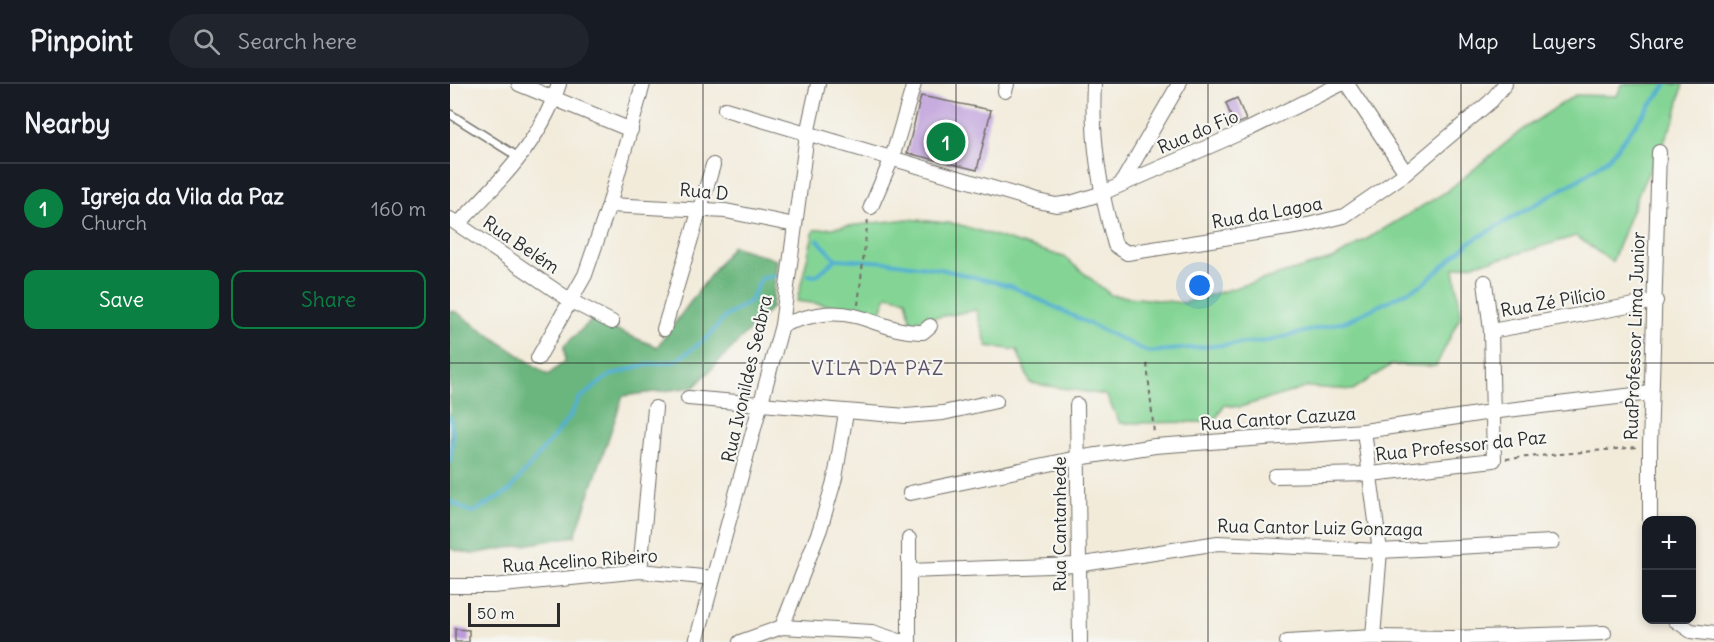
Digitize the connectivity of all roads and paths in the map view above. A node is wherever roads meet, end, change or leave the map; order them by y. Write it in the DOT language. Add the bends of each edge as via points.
graph roads {
  1 [pos="519,84"];
  2 [pos="559,84"];
  3 [pos="643,84"];
  4 [pos="818,84"];
  5 [pos="914,84"];
  6 [pos="1094,84"];
  7 [pos="1179,84"];
  8 [pos="1341,84"];
  9 [pos="1347,84"];
  10 [pos="1505,84"];
  11 [pos="554,100"];
  12 [pos="725,109"];
  13 [pos="450,114"];
  14 [pos="631,130"];
  15 [pos="807,134"];
  16 [pos="1659,152"];
  17 [pos="519,158"];
  18 [pos="892,158"];
  19 [pos="713,165"];
  20 [pos="1406,173"];
  21 [pos="1121,184"];
  22 [pos="1100,194"];
  23 [pos="609,205"];
  24 [pos="702,208"];
  25 [pos="869,213"];
  26 [pos="454,222"];
  27 [pos="795,225"];
  28 [pos="1485,282"];
  29 [pos="860,293"];
  30 [pos="571,301"];
  31 [pos="1656,301"];
  32 [pos="612,322"];
  33 [pos="782,325"];
  34 [pos="930,326"];
  35 [pos="664,329"];
  36 [pos="1491,331"];
  37 [pos="538,358"];
  38 [pos="1147,364"];
  39 [pos="1651,393"];
  40 [pos="688,398"];
  41 [pos="996,401"];
  42 [pos="1077,405"];
  43 [pos="761,406"];
  44 [pos="655,408"];
  45 [pos="1491,412"];
  46 [pos="846,413"];
  47 [pos="1364,431"];
  48 [pos="1155,446"];
  49 [pos="1650,446"];
  50 [pos="1078,458"];
  51 [pos="1494,460"];
  52 [pos="1371,474"];
  53 [pos="1275,476"];
  54 [pos="910,493"];
  55 [pos="1650,516"];
  56 [pos="909,539"];
  57 [pos="1552,542"];
  58 [pos="1380,551"];
  59 [pos="1077,565"];
  60 [pos="909,571"];
  61 [pos="640,572"];
  62 [pos="713,578"];
  63 [pos="450,586"];
  64 [pos="1681,624"];
  65 [pos="782,627"];
  66 [pos="1604,633"];
  67 [pos="1714,634"];
  68 [pos="1373,637"];
  69 [pos="1457,640"];
  70 [pos="696,642"];
  71 [pos="740,642"];
  72 [pos="902,642"];
  73 [pos="909,642"];
  74 [pos="1080,642"];
  75 [pos="1287,642"];
  1 -- 11 [label="street"];
  2 -- 11 [label="street"];
  3 -- 14 [label="street"];
  4 -- 15 [label="street, Rua Ivonildes Seabra"];
  5 -- 18 [label="street"];
  6 -- 22 [label="street" via="1094,140"];
  7 -- 21 [label="street"];
  8 -- 21 [label="street, Rua do Fio"];
  9 -- 20 [label="street"];
  10 -- 20 [label="street, Rua da Lagoa" via="1491,101"];
  11 -- 14 [label="street"];
  11 -- 17 [label="street"];
  12 -- 15 [label="street, Rua do Fio"];
  13 -- 17 [label="lane"];
  14 -- 23 [label="street"];
  15 -- 18 [label="street, Rua do Fio"];
  15 -- 27 [label="street, Rua Ivonildes Seabra"];
  16 -- 31 [label="street, RuaProfessor Lima Junior"];
  17 -- 26 [label="street"];
  18 -- 22 [label="street, Rua do Fio" via="1056,205"];
  18 -- 25 [label="street"];
  19 -- 24 [label="street"];
  20 -- 22 [label="street, Rua da Lagoa" via="1368,201 1329,221 1137,252 1122,251 1114,245"];
  21 -- 22 [label="street, Rua do Fio"];
  23 -- 24 [label="street, Rua D"];
  23 -- 30 [label="street" via="585,275"];
  24 -- 27 [label="street, Rua D"];
  24 -- 35 [label="street"];
  25 -- 29 [label="path"];
  26 -- 30 [label="street, Rua Belém"];
  27 -- 33 [label="street, Rua Ivonildes Seabra"];
  28 -- 36 [label="street"];
  30 -- 32 [label="street, Rua Belém"];
  30 -- 37 [label="street"];
  31 -- 36 [label="street, Rua Zé Pilício"];
  31 -- 39 [label="street, RuaProfessor Lima Junior"];
  33 -- 34 [label="street" via="830,313 856,316 909,333 923,332"];
  33 -- 43 [label="street, Rua Ivonildes Seabra"];
  36 -- 45 [label="street"];
  38 -- 48 [label="path"];
  39 -- 45 [label="street, Rua Cantor Cazuza"];
  39 -- 49 [label="street, RuaProfessor Lima Junior"];
  40 -- 43 [label="street"];
  41 -- 46 [label="street" via="943,413 906,416"];
  42 -- 50 [label="street, Rua Cantanhede"];
  43 -- 46 [label="street"];
  43 -- 62 [label="street, Rua Ivonildes Seabra"];
  44 -- 61 [label="street"];
  45 -- 47 [label="street, Rua Cantor Cazuza"];
  45 -- 51 [label="street"];
  46 -- 65 [label="street" via="835,478 820,529"];
  47 -- 48 [label="street, Rua Cantor Cazuza"];
  47 -- 52 [label="street"];
  48 -- 50 [label="street, Rua Cantor Cazuza"];
  49 -- 51 [label="path, Rua Professor da Paz"];
  49 -- 55 [label="street, RuaProfessor Lima Junior"];
  50 -- 54 [label="street, Rua Cantor Cazuza"];
  50 -- 59 [label="street, Rua Cantanhede"];
  51 -- 52 [label="street, Rua Professor da Paz"];
  52 -- 53 [label="street, Rua Professor da Paz"];
  52 -- 58 [label="street"];
  56 -- 60 [label="street"];
  57 -- 58 [label="street, Rua Cantor Luiz Gonzaga"];
  58 -- 59 [label="street, Rua Cantor Luiz Gonzaga" via="1218,543"];
  58 -- 68 [label="street"];
  59 -- 60 [label="street, Rua Cantor Luiz Gonzaga"];
  59 -- 74 [label="street, Rua Cantanhede"];
  60 -- 73 [label="street"];
  61 -- 62 [label="street, Rua Acelino Ribeiro"];
  61 -- 63 [label="street, Rua Acelino Ribeiro" via="493,586"];
  62 -- 70 [label="street, Rua Ivonildes Seabra"];
  64 -- 67 [label="street"];
  65 -- 71 [label="street"];
  65 -- 72 [label="street" via="872,632"];
  66 -- 69 [label="street"];
  68 -- 69 [label="street"];
  68 -- 75 [label="street"];
}
